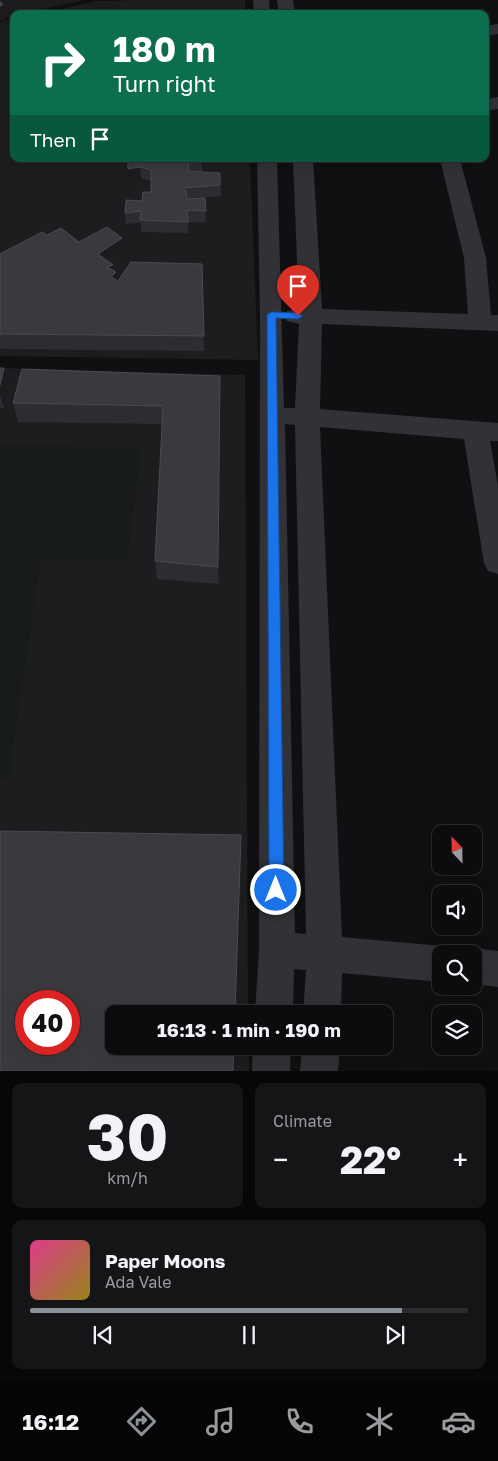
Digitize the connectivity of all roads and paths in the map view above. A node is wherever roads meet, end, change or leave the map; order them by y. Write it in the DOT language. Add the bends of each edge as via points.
graph roads {
  1 [pos="267,162"];
  2 [pos="303,162"];
  3 [pos="451,162"];
  4 [pos="475,258"];
  5 [pos="498,259"];
  6 [pos="271,315"];
  7 [pos="311,316"];
  8 [pos="489,322"];
  9 [pos="272,415"];
  10 [pos="307,417"];
  11 [pos="486,430"];
  12 [pos="498,563"];
  13 [pos="277,949"];
  14 [pos="325,953"];
  15 [pos="432,963"];
  16 [pos="482,967"];
  17 [pos="498,968"];
  18 [pos="274,1005"];
  19 [pos="322,1005"];
  20 [pos="272,1055"];
  21 [pos="320,1055"];
  22 [pos="271,1071"];
  23 [pos="319,1071"];
  1 -- 6 [label="street"];
  2 -- 7 [label="street"];
  3 -- 4 [label="street"];
  4 -- 5 [label="street"];
  4 -- 8 [label="street"];
  6 -- 7 [label="street"];
  6 -- 9 [label="street"];
  7 -- 8 [label="street"];
  7 -- 10 [label="street"];
  9 -- 10 [label="street"];
  9 -- 13 [label="street"];
  10 -- 11 [label="street"];
  10 -- 14 [label="street"];
  11 -- 12 [label="street"];
  13 -- 14 [label="street"];
  13 -- 18 [label="street"];
  14 -- 15 [label="street"];
  14 -- 19 [label="street"];
  16 -- 17 [label="street"];
  20 -- 22 [label="street"];
  21 -- 23 [label="street"];
}
